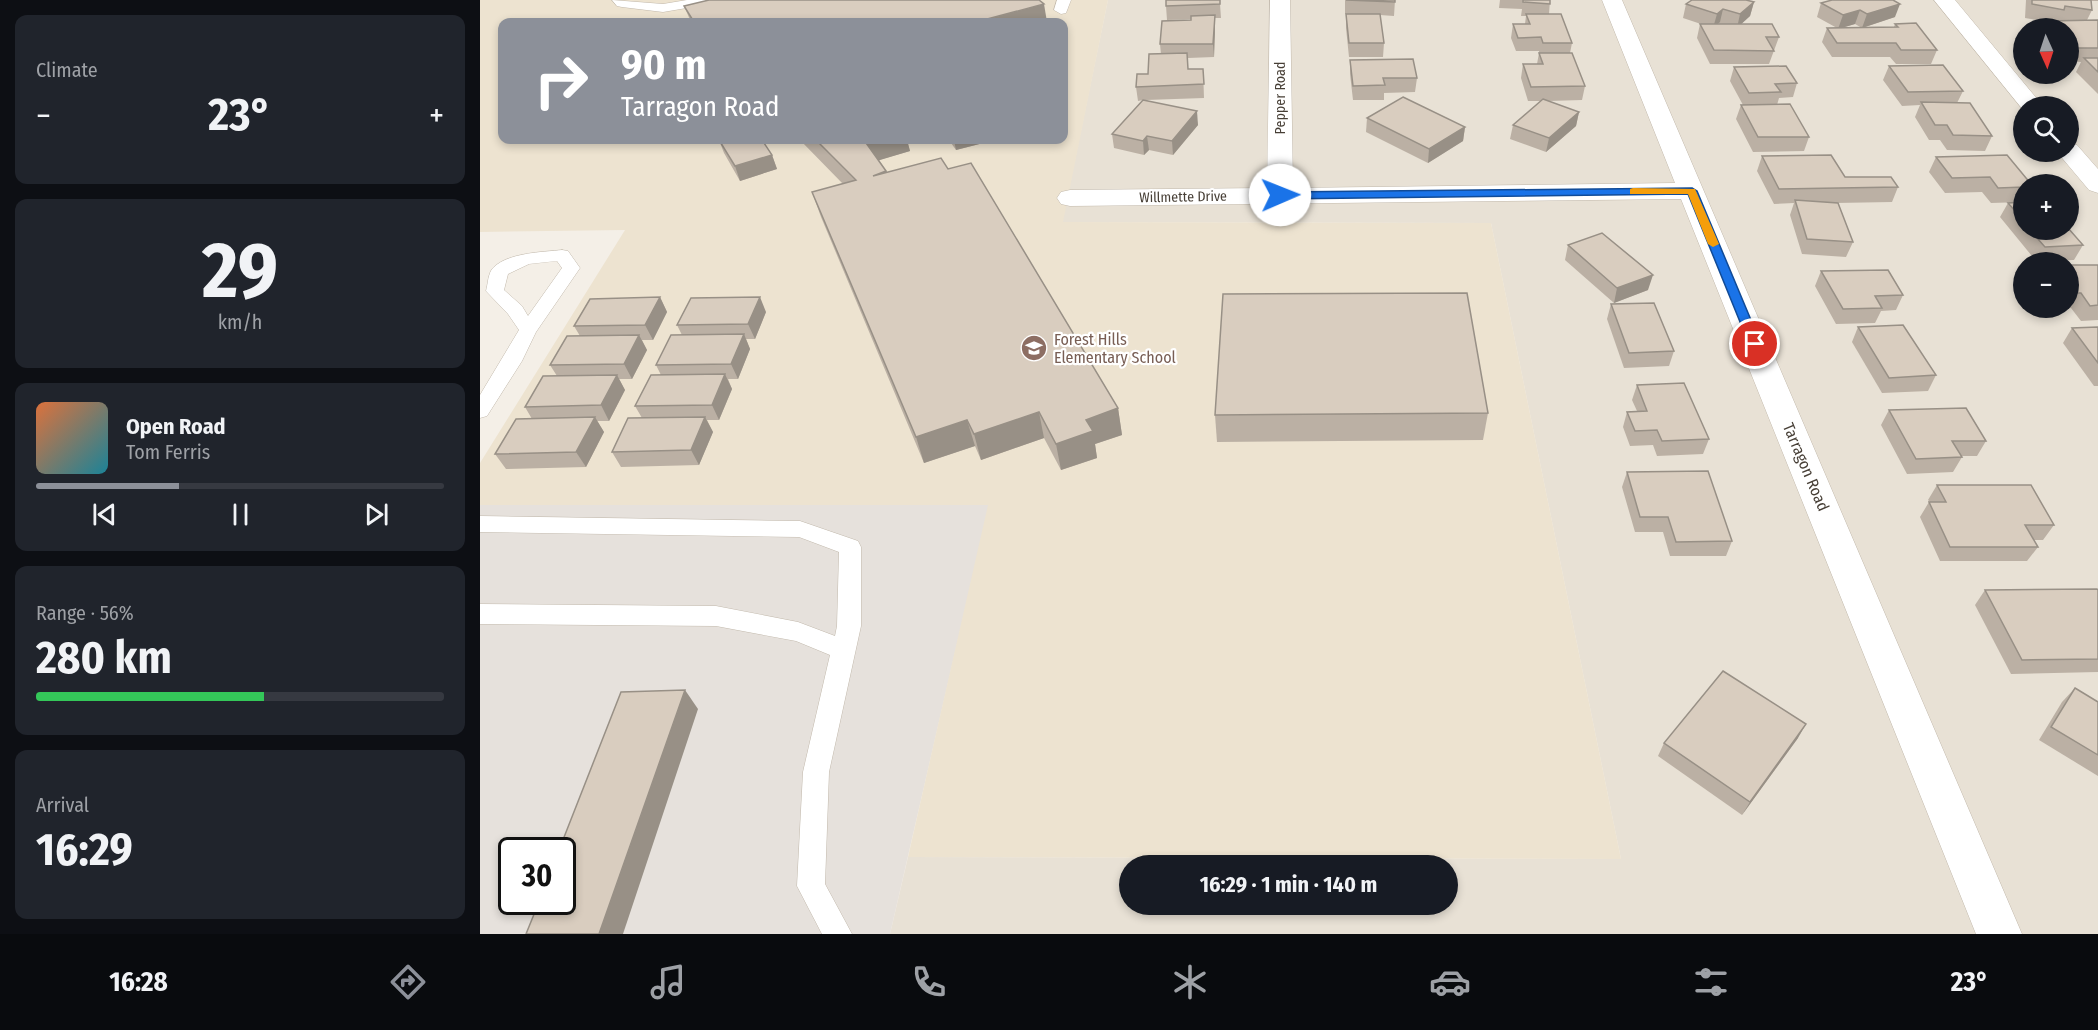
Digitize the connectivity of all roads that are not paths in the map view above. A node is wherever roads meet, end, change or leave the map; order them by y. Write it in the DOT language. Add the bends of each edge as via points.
graph roads {
  1 [pos="619,0"];
  2 [pos="710,0"];
  3 [pos="1280,0"];
  4 [pos="1612,0"];
  5 [pos="1944,0"];
  6 [pos="2024,96"];
  7 [pos="2078,162"];
  8 [pos="2098,186"];
  9 [pos="1692,191"];
  10 [pos="1280,195"];
  11 [pos="1070,198"];
  12 [pos="528,330"];
  13 [pos="480,411"];
  14 [pos="480,524"];
  15 [pos="480,614"];
  16 [pos="843,649"];
  17 [pos="838,934"];
  18 [pos="2000,934"];
  1 -- 2 [label="lane" via="663,8"];
  3 -- 10 [label="street, Pepper Road"];
  4 -- 9 [label="street, Tarragon Road"];
  5 -- 6 [label="street"];
  7 -- 8 [label="street"];
  9 -- 10 [label="street, Willmette Drive"];
  9 -- 18 [label="street, Tarragon Road"];
  10 -- 11 [label="street, Willmette Drive"];
  12 -- 12 [label="lane" via="495,291 501,271 525,259 562,255 571,268"];
  12 -- 13 [label="lane"];
  14 -- 16 [label="lane" via="800,529 850,547 849,626"];
  15 -- 16 [label="lane" via="716,616 798,632"];
  16 -- 17 [label="lane" via="816,772 811,886"];
}
